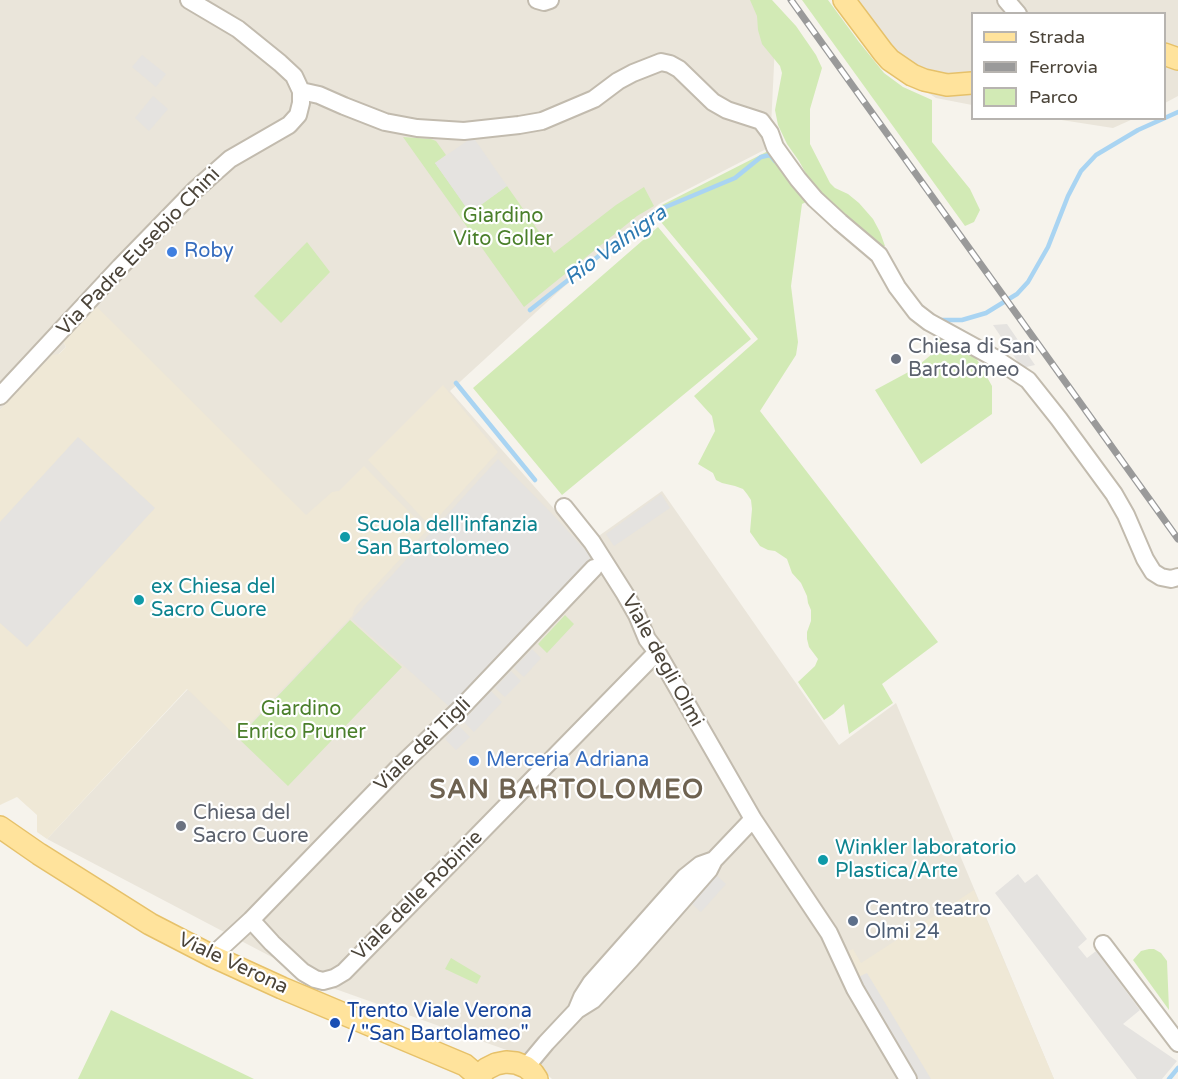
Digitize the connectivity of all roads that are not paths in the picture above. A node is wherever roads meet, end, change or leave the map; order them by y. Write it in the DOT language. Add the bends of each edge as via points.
graph roads {
  1 [pos="189,0"];
  2 [pos="537,0"];
  3 [pos="550,0"];
  4 [pos="844,0"];
  5 [pos="1006,0"];
  6 [pos="1016,12"];
  7 [pos="971,84"];
  8 [pos="301,91"];
  9 [pos="0,396"];
  10 [pos="564,507"];
  11 [pos="594,568"];
  12 [pos="1178,577"];
  13 [pos="657,652"];
  14 [pos="753,819"];
  15 [pos="0,827"];
  16 [pos="251,920"];
  17 [pos="1103,944"];
  18 [pos="212,956"];
  19 [pos="1178,1043"];
  20 [pos="531,1073"];
  21 [pos="479,1078"];
  22 [pos="908,1079"];
  1 -- 8 [label="street" via="238,29 280,63 294,76"];
  2 -- 3 [label="street"];
  4 -- 7 [label="main road" via="890,60 912,75 948,85"];
  5 -- 6 [label="street"];
  8 -- 9 [label="street, Via Padre Eusebio Chini" via="298,115 289,125 230,159 195,190"];
  8 -- 12 [label="street" via="385,122 464,131 542,121 594,99 617,77 661,63 670,64 713,102 761,121 798,179 879,255 916,312 1028,380 1114,494 1153,572 1161,577"];
  10 -- 13 [label="street, Viale degli Olmi" via="604,560"];
  11 -- 16 [label="street, Viale dei Tigli"];
  13 -- 14 [label="street, Viale degli Olmi"];
  13 -- 16 [label="street, Viale delle Robinie" via="344,972 327,981 315,979 272,944"];
  14 -- 20 [label="street" via="626,954 593,1000 577,1010 546,1043"];
  14 -- 22 [label="street, Viale degli Olmi" via="829,933 855,989"];
  15 -- 18 [label="main road, Viale Verona" via="150,924"];
  16 -- 18 [label="street, Viale dei Tigli"];
  17 -- 19 [label="street"];
  18 -- 21 [label="main road, Viale Verona" via="465,1065"];
  20 -- 21 [label="main road" via="516,1063 506,1062 486,1069"];
}
